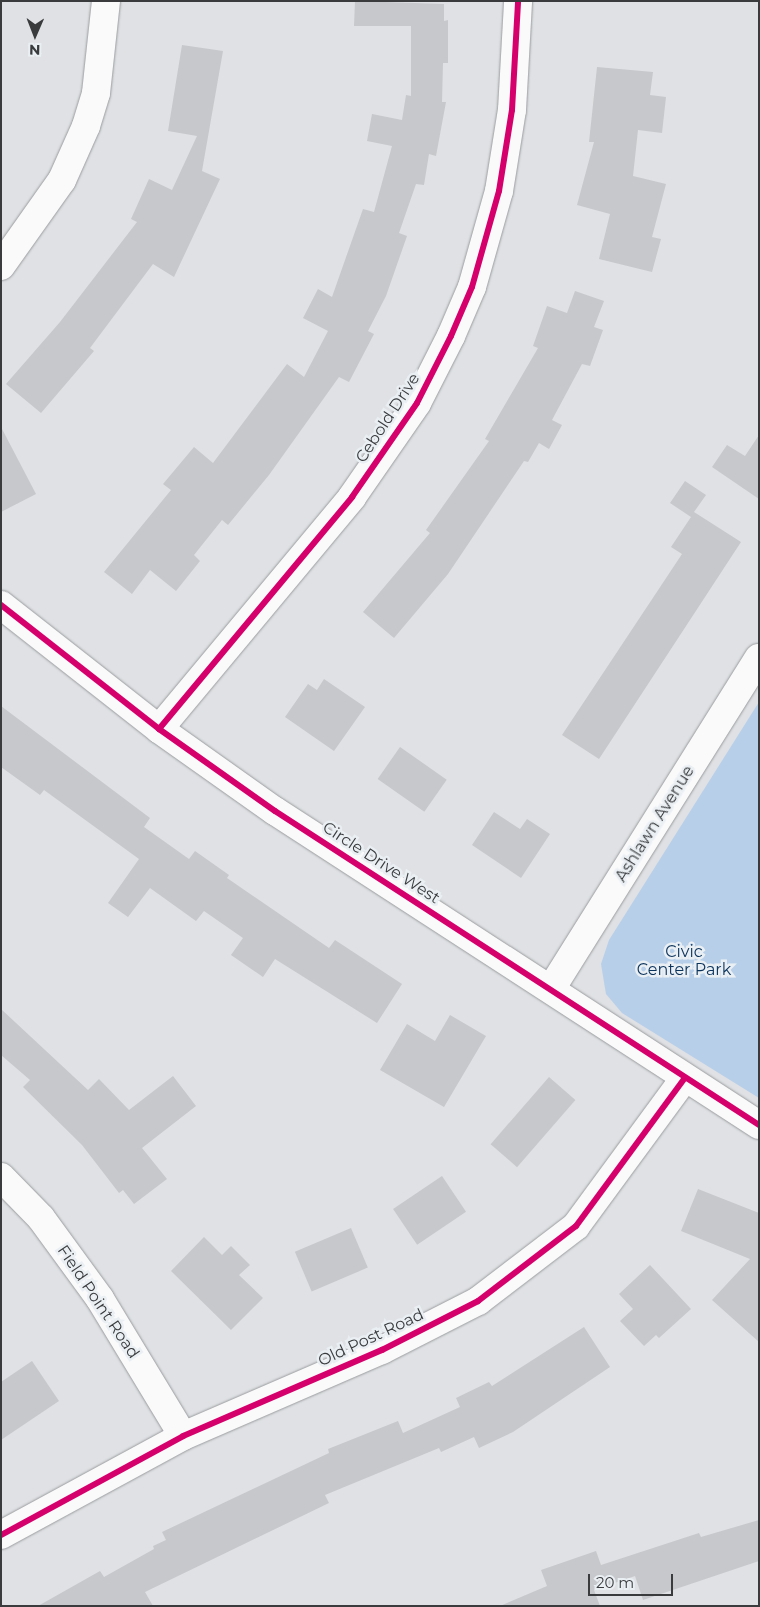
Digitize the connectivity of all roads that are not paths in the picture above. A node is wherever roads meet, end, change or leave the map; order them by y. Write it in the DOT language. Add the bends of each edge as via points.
graph roads {
  1 [pos="106,1"];
  2 [pos="518,1"];
  3 [pos="1,266"];
  4 [pos="1,605"];
  5 [pos="759,658"];
  6 [pos="159,729"];
  7 [pos="551,989"];
  8 [pos="684,1079"];
  9 [pos="759,1125"];
  10 [pos="1,1177"];
  11 [pos="183,1436"];
  12 [pos="1,1535"];
  1 -- 3 [label="street" via="96,93 86,126 62,180"];
  2 -- 6 [label="street, Cebold Drive" via="512,110 499,191 472,287 451,336 417,403 352,497"];
  4 -- 6 [label="street, Circle Drive West"];
  5 -- 7 [label="street, Ashlawn Avenue"];
  6 -- 7 [label="street, Circle Drive West" via="275,811"];
  7 -- 8 [label="street, Circle Drive West"];
  8 -- 9 [label="street, Circle Drive West"];
  8 -- 11 [label="street, Old Post Road" via="576,1226 478,1301 382,1350"];
  10 -- 11 [label="street, Field Point Road" via="41,1218 100,1299"];
  11 -- 12 [label="street, Old Post Road"];
}
